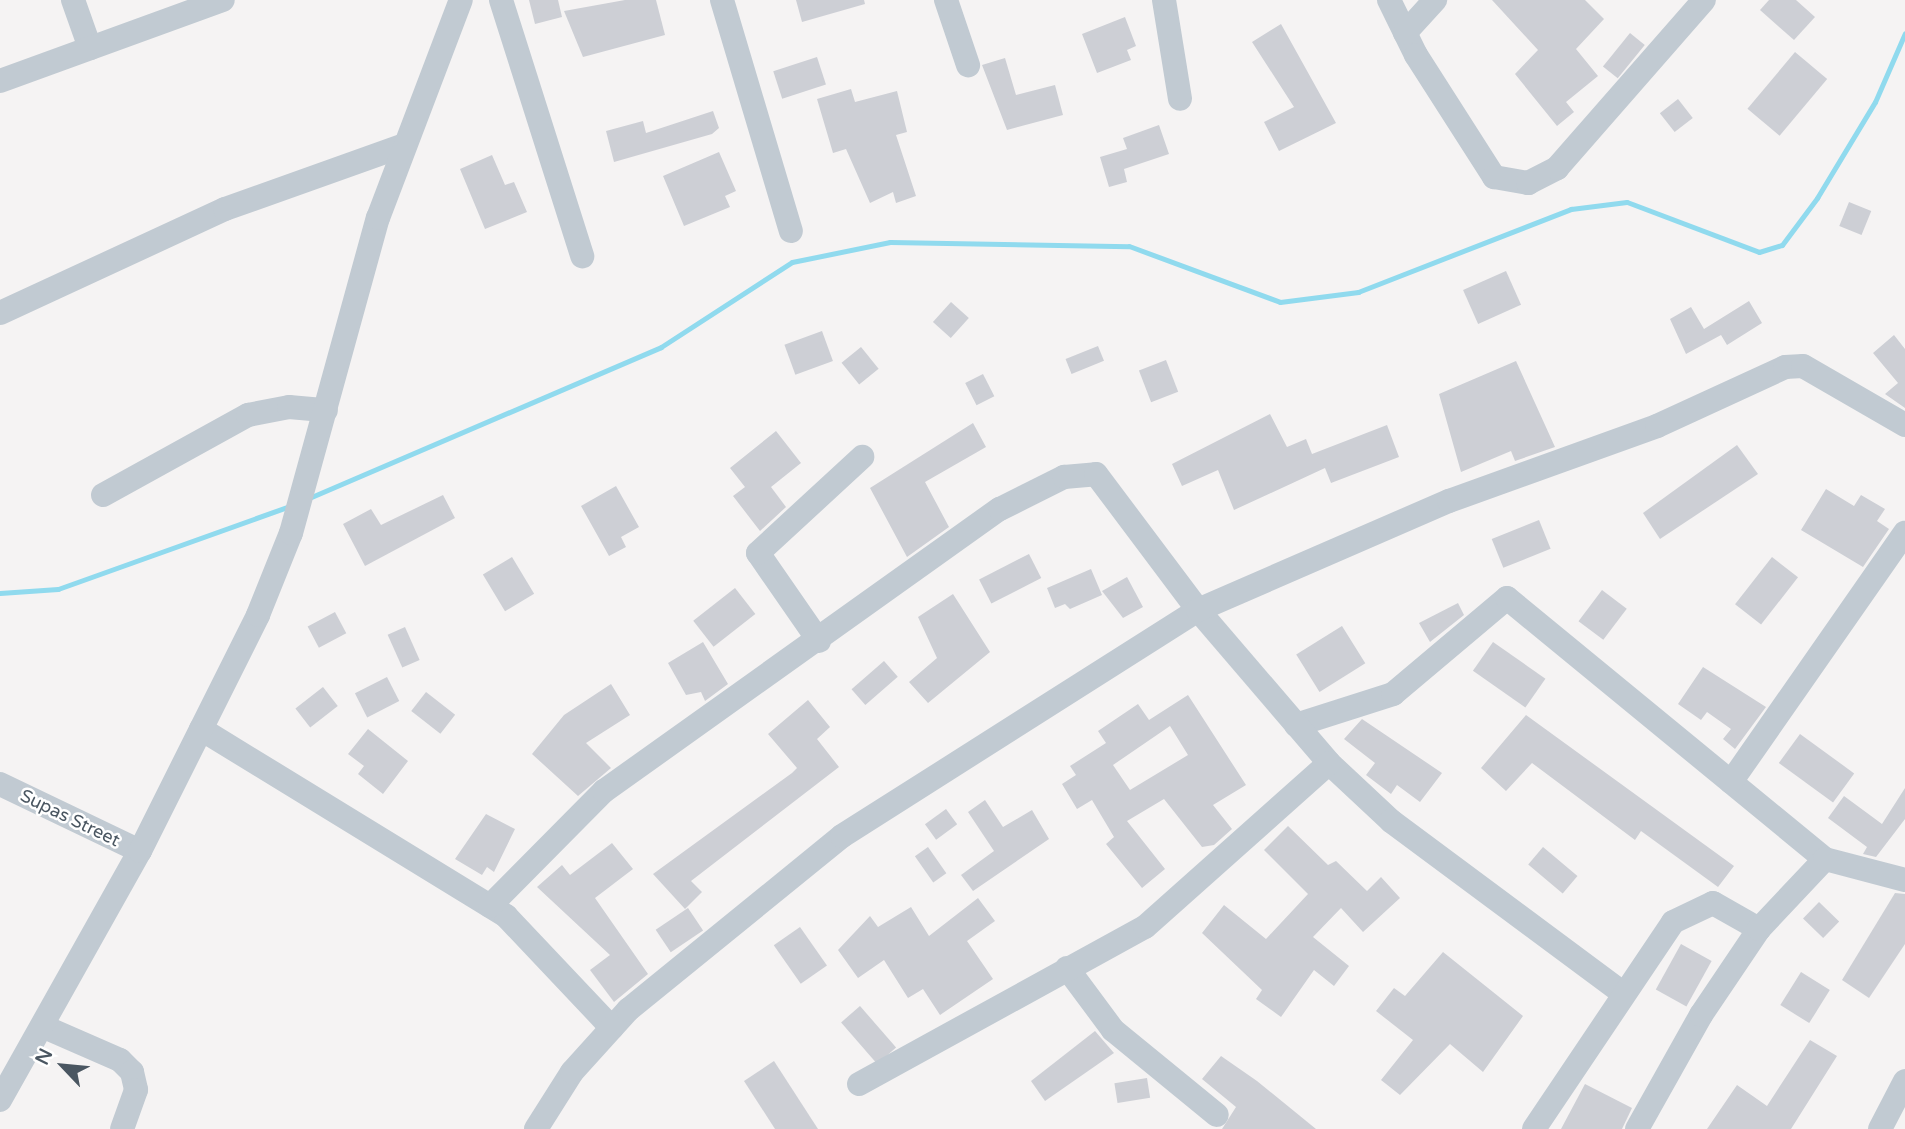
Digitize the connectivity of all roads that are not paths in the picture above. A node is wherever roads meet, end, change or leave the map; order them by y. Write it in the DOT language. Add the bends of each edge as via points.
graph roads {
  1 [pos="73,0"];
  2 [pos="223,0"];
  3 [pos="461,0"];
  4 [pos="501,0"];
  5 [pos="722,0"];
  6 [pos="946,0"];
  7 [pos="1164,0"];
  8 [pos="1389,0"];
  9 [pos="1435,0"];
  10 [pos="1704,0"];
  11 [pos="1405,33"];
  12 [pos="90,48"];
  13 [pos="968,65"];
  14 [pos="0,81"];
  15 [pos="1180,99"];
  16 [pos="405,145"];
  17 [pos="791,231"];
  18 [pos="582,256"];
  19 [pos="0,313"];
  20 [pos="326,410"];
  21 [pos="1905,425"];
  22 [pos="862,457"];
  23 [pos="103,495"];
  24 [pos="1905,533"];
  25 [pos="1198,610"];
  26 [pos="818,641"];
  27 [pos="1296,725"];
  28 [pos="201,729"];
  29 [pos="1329,763"];
  30 [pos="1731,782"];
  31 [pos="0,784"];
  32 [pos="140,851"];
  33 [pos="1825,859"];
  34 [pos="1905,880"];
  35 [pos="490,906"];
  36 [pos="1759,929"];
  37 [pos="1067,968"];
  38 [pos="1624,994"];
  39 [pos="42,1026"];
  40 [pos="612,1028"];
  41 [pos="1905,1081"];
  42 [pos="859,1084"];
  43 [pos="0,1100"];
  44 [pos="1217,1115"];
  45 [pos="122,1129"];
  46 [pos="536,1129"];
  47 [pos="1534,1129"];
  48 [pos="1637,1129"];
  49 [pos="1880,1129"];
  1 -- 12 [label="street"];
  2 -- 12 [label="street"];
  3 -- 16 [label="street"];
  4 -- 18 [label="street"];
  5 -- 17 [label="street"];
  6 -- 13 [label="street"];
  7 -- 15 [label="street"];
  8 -- 11 [label="street"];
  9 -- 11 [label="street"];
  10 -- 11 [label="street" via="1557,168 1528,183 1494,177"];
  12 -- 14 [label="street"];
  16 -- 19 [label="street" via="225,209"];
  16 -- 20 [label="street"];
  20 -- 23 [label="street" via="289,407 248,415"];
  20 -- 28 [label="street" via="291,533"];
  21 -- 25 [label="street" via="1803,366 1785,367 1657,426 1449,500"];
  22 -- 26 [label="street" via="758,553"];
  24 -- 30 [label="street"];
  25 -- 26 [label="street" via="1106,479 1077,472 1000,509"];
  25 -- 27 [label="street"];
  25 -- 40 [label="street" via="842,836 674,970"];
  26 -- 35 [label="street" via="604,791"];
  27 -- 29 [label="street"];
  27 -- 30 [label="street" via="1393,694 1507,598"];
  28 -- 32 [label="street"];
  28 -- 35 [label="street"];
  29 -- 37 [label="street" via="1145,928"];
  29 -- 38 [label="street" via="1391,821"];
  30 -- 33 [label="street"];
  31 -- 32 [label="street, Supas Street"];
  32 -- 39 [label="street"];
  33 -- 34 [label="street"];
  33 -- 36 [label="street"];
  35 -- 40 [label="street"];
  36 -- 38 [label="street" via="1728,906 1697,906 1674,922"];
  36 -- 48 [label="street" via="1700,1015"];
  37 -- 42 [label="street"];
  37 -- 44 [label="street" via="1113,1030"];
  38 -- 47 [label="street"];
  39 -- 43 [label="street"];
  39 -- 45 [label="street" via="120,1060 132,1072 136,1090"];
  40 -- 46 [label="street" via="572,1072"];
  41 -- 49 [label="street"];
}
